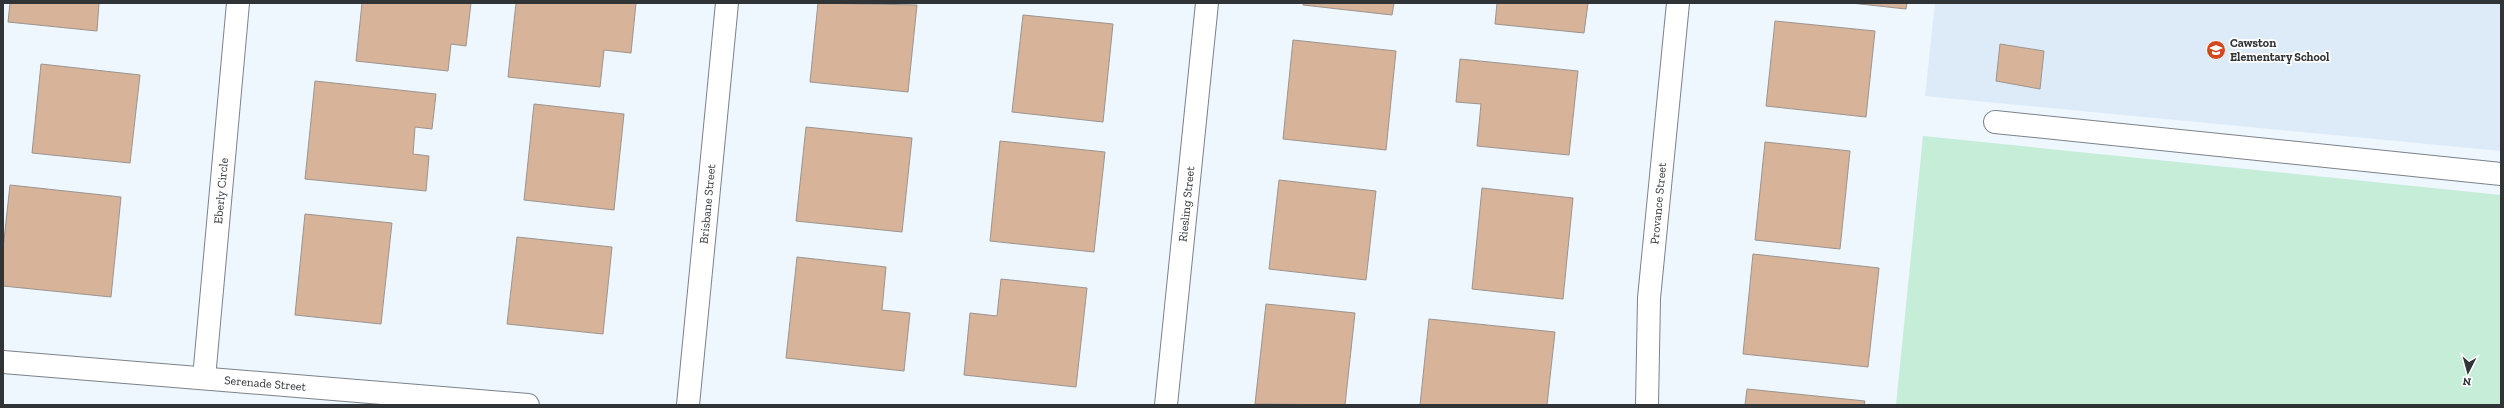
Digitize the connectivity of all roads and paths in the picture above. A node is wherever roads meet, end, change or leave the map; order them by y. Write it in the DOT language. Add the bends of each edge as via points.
graph roads {
  1 [pos="238,3"];
  2 [pos="727,3"];
  3 [pos="1207,3"];
  4 [pos="1678,3"];
  5 [pos="1996,122"];
  6 [pos="2501,174"];
  7 [pos="3,362"];
  8 [pos="204,378"];
  9 [pos="528,405"];
  10 [pos="688,405"];
  11 [pos="1166,405"];
  12 [pos="1647,405"];
  1 -- 8 [label="street, Eberly Circle"];
  2 -- 10 [label="street, Brisbane Street"];
  3 -- 11 [label="street, Riesling Street"];
  4 -- 12 [label="street, Provance Street" via="1649,298"];
  5 -- 6 [label="street"];
  7 -- 8 [label="street, Serenade Street"];
  8 -- 9 [label="street, Serenade Street"];
}
